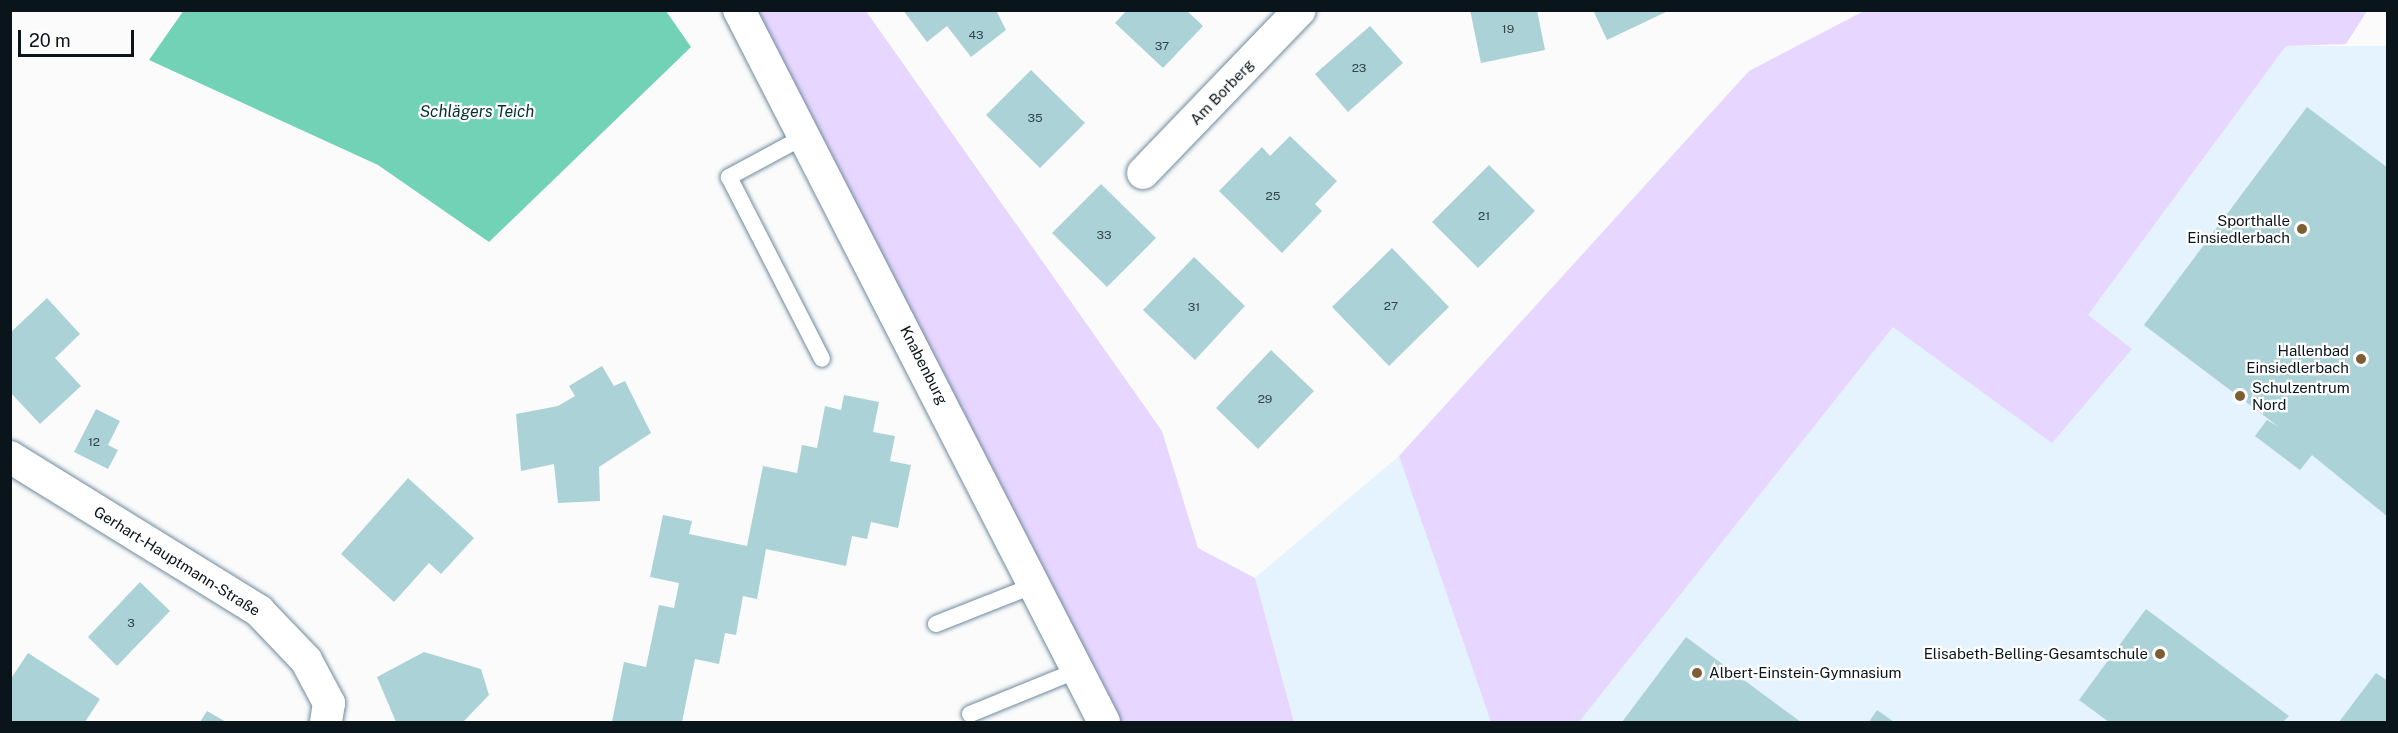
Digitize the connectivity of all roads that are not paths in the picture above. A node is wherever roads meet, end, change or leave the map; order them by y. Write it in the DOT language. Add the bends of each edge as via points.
graph roads {
  1 [pos="740,10"];
  2 [pos="1300,10"];
  3 [pos="807,135"];
  4 [pos="1143,172"];
  5 [pos="822,359"];
  6 [pos="10,457"];
  7 [pos="1035,585"];
  8 [pos="936,624"];
  9 [pos="1078,670"];
  10 [pos="970,714"];
  11 [pos="326,723"];
  12 [pos="1104,723"];
  1 -- 3 [label="street, Knabenburg"];
  2 -- 4 [label="street, Am Borberg"];
  3 -- 5 [label="lane" via="729,177"];
  3 -- 7 [label="street, Knabenburg"];
  6 -- 11 [label="street, Gerhart-Hauptmann-Straße" via="259,611 306,660 329,704"];
  7 -- 8 [label="lane"];
  7 -- 9 [label="street, Knabenburg"];
  9 -- 10 [label="lane"];
  9 -- 12 [label="street, Knabenburg"];
}
